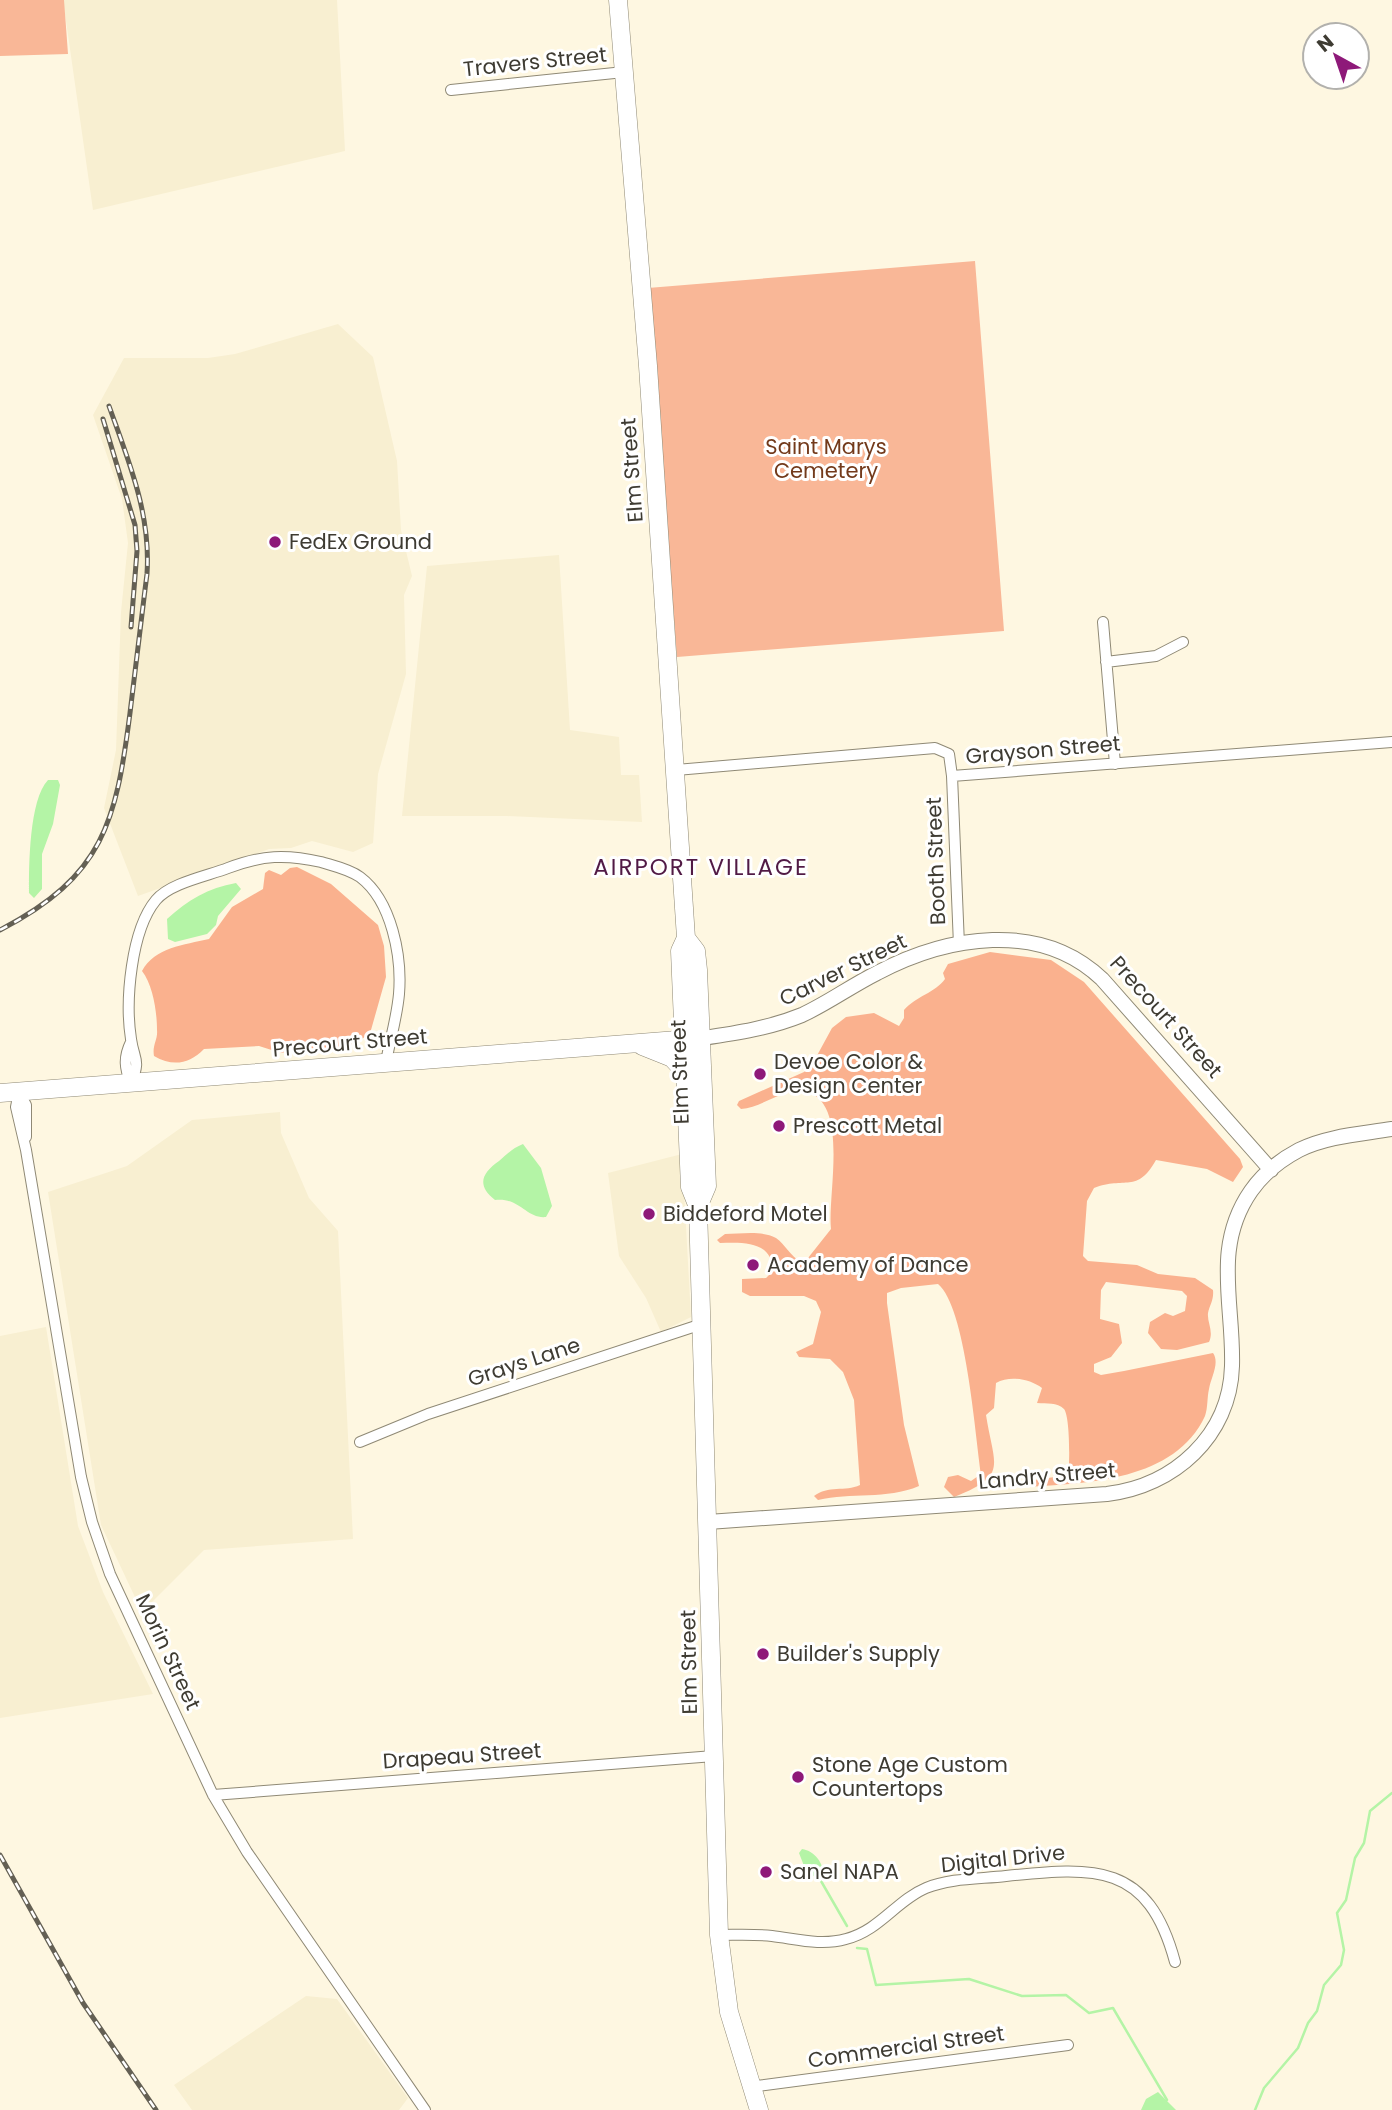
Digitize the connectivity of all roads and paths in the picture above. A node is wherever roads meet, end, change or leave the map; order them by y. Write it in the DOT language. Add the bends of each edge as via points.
graph roads {
  1 [pos="618,0"];
  2 [pos="624,72"];
  3 [pos="451,90"];
  4 [pos="1103,622"];
  5 [pos="1183,642"];
  6 [pos="1107,662"];
  7 [pos="1392,742"];
  8 [pos="1115,764"];
  9 [pos="676,770"];
  10 [pos="953,776"];
  11 [pos="959,945"];
  12 [pos="694,1039"];
  13 [pos="635,1044"];
  14 [pos="386,1062"];
  15 [pos="686,1073"];
  16 [pos="131,1084"];
  17 [pos="19,1092"];
  18 [pos="0,1093"];
  19 [pos="1392,1129"];
  20 [pos="1270,1170"];
  21 [pos="698,1208"];
  22 [pos="702,1324"];
  23 [pos="360,1442"];
  24 [pos="708,1522"];
  25 [pos="714,1756"];
  26 [pos="213,1795"];
  27 [pos="719,1935"];
  28 [pos="1175,1962"];
  29 [pos="1068,2045"];
  30 [pos="750,2087"];
  31 [pos="425,2110"];
  32 [pos="759,2110"];
  1 -- 2 [label="main road, Elm Street"];
  2 -- 3 [label="street, Travers Street"];
  2 -- 9 [label="main road, Elm Street"];
  4 -- 6 [label="street"];
  5 -- 6 [label="street" via="1156,656"];
  6 -- 8 [label="street"];
  7 -- 8 [label="street, Grayson Street"];
  8 -- 10 [label="street, Grayson Street"];
  9 -- 10 [label="street, Grayson Street" via="935,748 949,754"];
  9 -- 12 [label="main road, Elm Street" via="686,937 680,951"];
  10 -- 11 [label="street, Booth Street"];
  11 -- 12 [label="street, Carver Street" via="894,965 791,1019 751,1031"];
  11 -- 20 [label="street, Precourt Street" via="1030,941 1082,961 1111,988"];
  12 -- 13 [label="main road, Precourt Street"];
  12 -- 15 [label="main road, Elm Street"];
  12 -- 21 [label="main road, Elm Street" via="707,1186"];
  13 -- 14 [label="main road, Precourt Street"];
  13 -- 15 [label="main road" via="665,1054"];
  14 -- 16 [label="main road, Precourt Street"];
  14 -- 16 [label="street" via="399,978 381,902 358,876 330,864 282,854 250,860 156,899 133,964 131,1042 125,1070"];
  15 -- 21 [label="main road, Elm Street" via="690,1187"];
  16 -- 17 [label="main road, Precourt Street"];
  17 -- 18 [label="main road, Precourt Street"];
  17 -- 26 [label="street, Morin Street" via="16,1107 92,1522 110,1574"];
  19 -- 20 [label="street, Landry Street" via="1316,1143"];
  20 -- 24 [label="street, Landry Street" via="1245,1200 1228,1246 1232,1365 1224,1408 1203,1444 1171,1473 1138,1488 1107,1494"];
  21 -- 22 [label="main road, Elm Street"];
  22 -- 23 [label="street, Grays Lane" via="428,1414"];
  22 -- 24 [label="main road, Elm Street"];
  24 -- 25 [label="main road, Elm Street"];
  25 -- 26 [label="street, Drapeau Street"];
  25 -- 27 [label="main road, Elm Street"];
  26 -- 31 [label="street, Morin Street" via="247,1852"];
  27 -- 28 [label="street, Digital Drive" via="845,1940 872,1927 928,1887 1077,1870 1120,1881 1146,1900 1164,1925"];
  27 -- 30 [label="main road, Elm Street" via="729,2012"];
  29 -- 30 [label="street, Commercial Street"];
  30 -- 32 [label="main road, Elm Street"];
}
